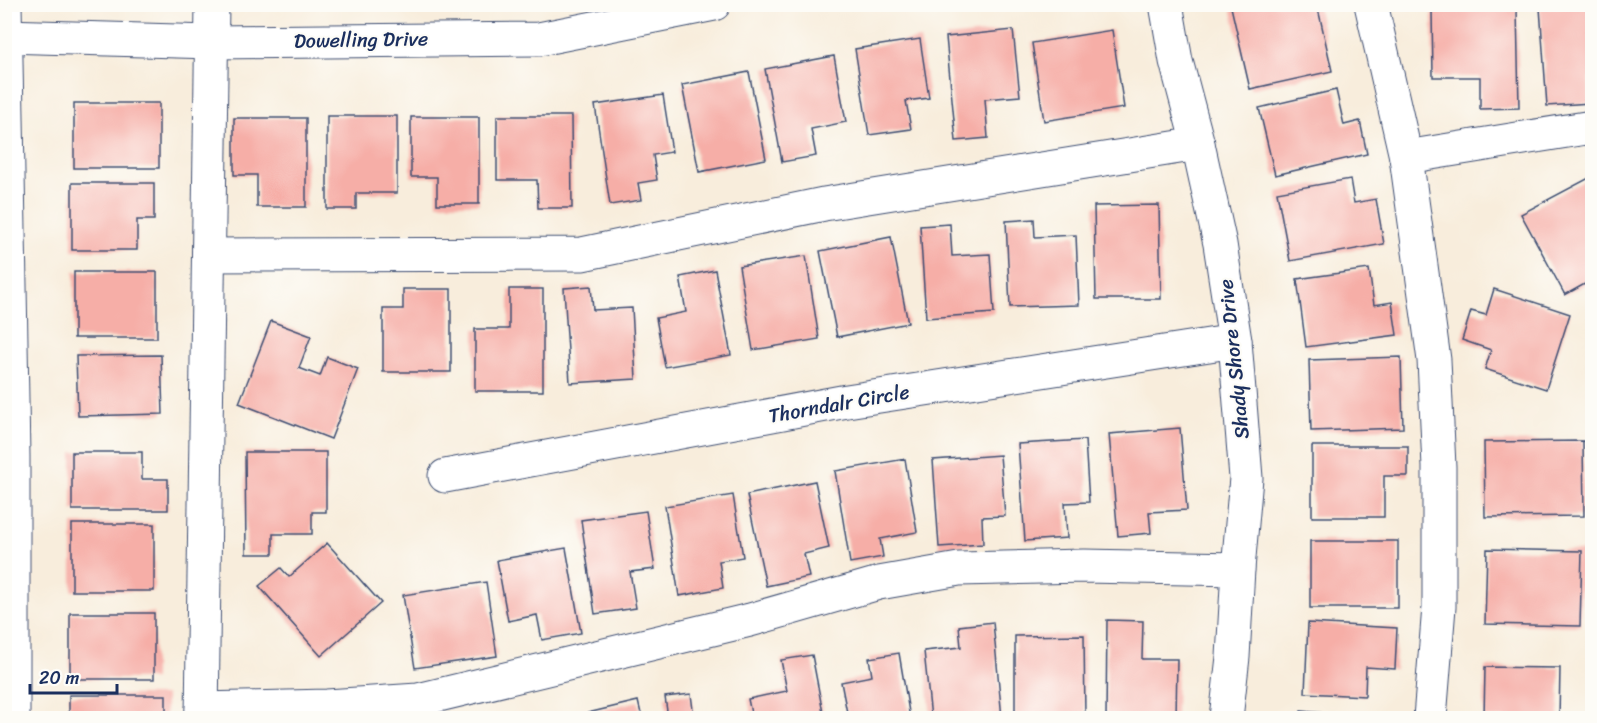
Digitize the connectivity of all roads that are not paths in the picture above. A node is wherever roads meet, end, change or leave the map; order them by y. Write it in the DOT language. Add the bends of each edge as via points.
graph roads {
  1 [pos="5,4"];
  2 [pos="212,4"];
  3 [pos="714,4"];
  4 [pos="1166,4"];
  5 [pos="1371,4"];
  6 [pos="5,36"];
  7 [pos="212,42"];
  8 [pos="1593,127"];
  9 [pos="1198,144"];
  10 [pos="1406,157"];
  11 [pos="7,249"];
  12 [pos="209,255"];
  13 [pos="1235,341"];
  14 [pos="9,456"];
  15 [pos="445,476"];
  16 [pos="1238,568"];
  17 [pos="9,677"];
  18 [pos="202,714"];
  19 [pos="14,718"];
  20 [pos="1226,718"];
  21 [pos="1430,718"];
  1 -- 6 [label="street"];
  2 -- 7 [label="street"];
  3 -- 7 [label="street, Dowelling Drive" via="539,39"];
  4 -- 9 [label="street, Shady Shore Drive"];
  5 -- 10 [label="street"];
  6 -- 7 [label="street, Dowelling Drive"];
  6 -- 11 [label="street"];
  7 -- 12 [label="street"];
  8 -- 10 [label="street"];
  9 -- 12 [label="street" via="824,204 582,254"];
  9 -- 13 [label="street, Shady Shore Drive" via="1220,244"];
  10 -- 21 [label="street" via="1434,360 1439,466 1439,607"];
  11 -- 14 [label="street"];
  12 -- 18 [label="street"];
  13 -- 15 [label="street, Thorndalr Circle" via="847,401"];
  13 -- 16 [label="street, Shady Shore Drive" via="1246,478"];
  14 -- 17 [label="street"];
  16 -- 18 [label="street" via="959,568 879,583 750,620 418,700"];
  16 -- 20 [label="street, Shady Shore Drive"];
  17 -- 19 [label="street"];
}
